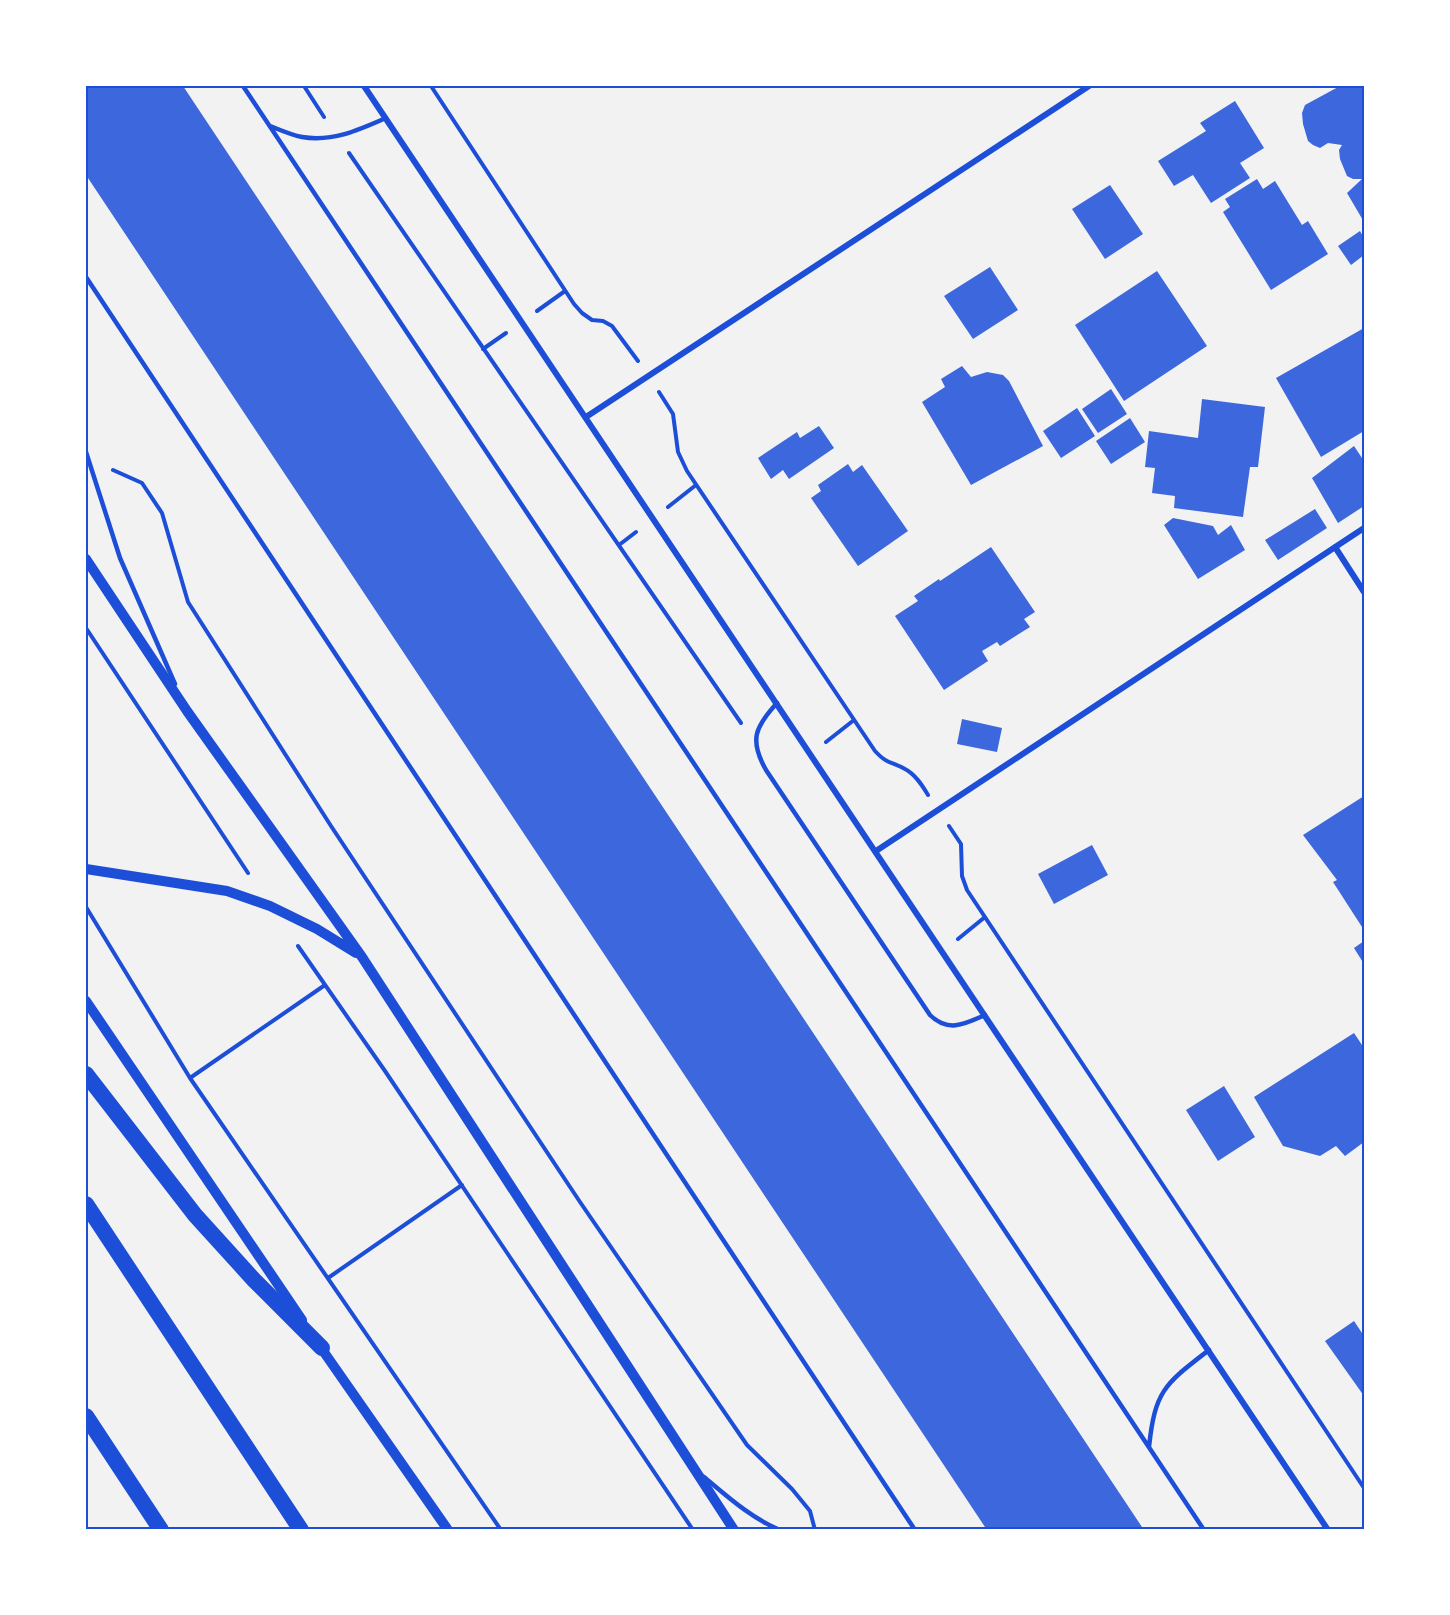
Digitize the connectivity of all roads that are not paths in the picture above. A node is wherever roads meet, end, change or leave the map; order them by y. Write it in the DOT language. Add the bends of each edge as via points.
graph roads {
  1 [pos="243,86"];
  2 [pos="364,86"];
  3 [pos="1089,86"];
  4 [pos="386,117"];
  5 [pos="270,126"];
  6 [pos="86,277"];
  7 [pos="586,417"];
  8 [pos="86,454"];
  9 [pos="1365,528"];
  10 [pos="1335,547"];
  11 [pos="86,559"];
  12 [pos="1365,592"];
  13 [pos="777,703"];
  14 [pos="187,711"];
  15 [pos="876,851"];
  16 [pos="86,869"];
  17 [pos="362,957"];
  18 [pos="86,1001"];
  19 [pos="985,1015"];
  20 [pos="86,1074"];
  21 [pos="86,1204"];
  22 [pos="321,1348"];
  23 [pos="1209,1350"];
  24 [pos="86,1416"];
  25 [pos="1149,1447"];
  26 [pos="690,1465"];
  27 [pos="161,1530"];
  28 [pos="301,1530"];
  29 [pos="448,1530"];
  30 [pos="734,1530"];
  31 [pos="780,1530"];
  32 [pos="915,1530"];
  33 [pos="1204,1530"];
  34 [pos="1328,1530"];
  1 -- 5 [label="lane"];
  2 -- 4 [label="street"];
  3 -- 7 [label="street"];
  4 -- 5 [label="lane" via="337,137 301,137"];
  4 -- 7 [label="street"];
  5 -- 25 [label="lane"];
  6 -- 32 [label="lane"];
  7 -- 13 [label="street"];
  8 -- 14 [label="lane" via="120,558"];
  9 -- 10 [label="street"];
  10 -- 12 [label="street"];
  10 -- 15 [label="street"];
  11 -- 14 [label="street"];
  13 -- 15 [label="street"];
  13 -- 19 [label="lane" via="756,732 755,744 766,770 930,1015 953,1027"];
  14 -- 17 [label="street"];
  15 -- 19 [label="street"];
  16 -- 17 [label="street" via="227,891 317,928"];
  17 -- 26 [label="street"];
  18 -- 22 [label="street"];
  19 -- 23 [label="street"];
  20 -- 22 [label="highway" via="195,1215"];
  21 -- 28 [label="highway"];
  22 -- 29 [label="street"];
  23 -- 25 [label="lane" via="1173,1378 1160,1396 1152,1416"];
  23 -- 34 [label="street"];
  24 -- 27 [label="highway"];
  25 -- 33 [label="lane"];
  26 -- 30 [label="street"];
  26 -- 31 [label="lane" via="734,1502"];
}
